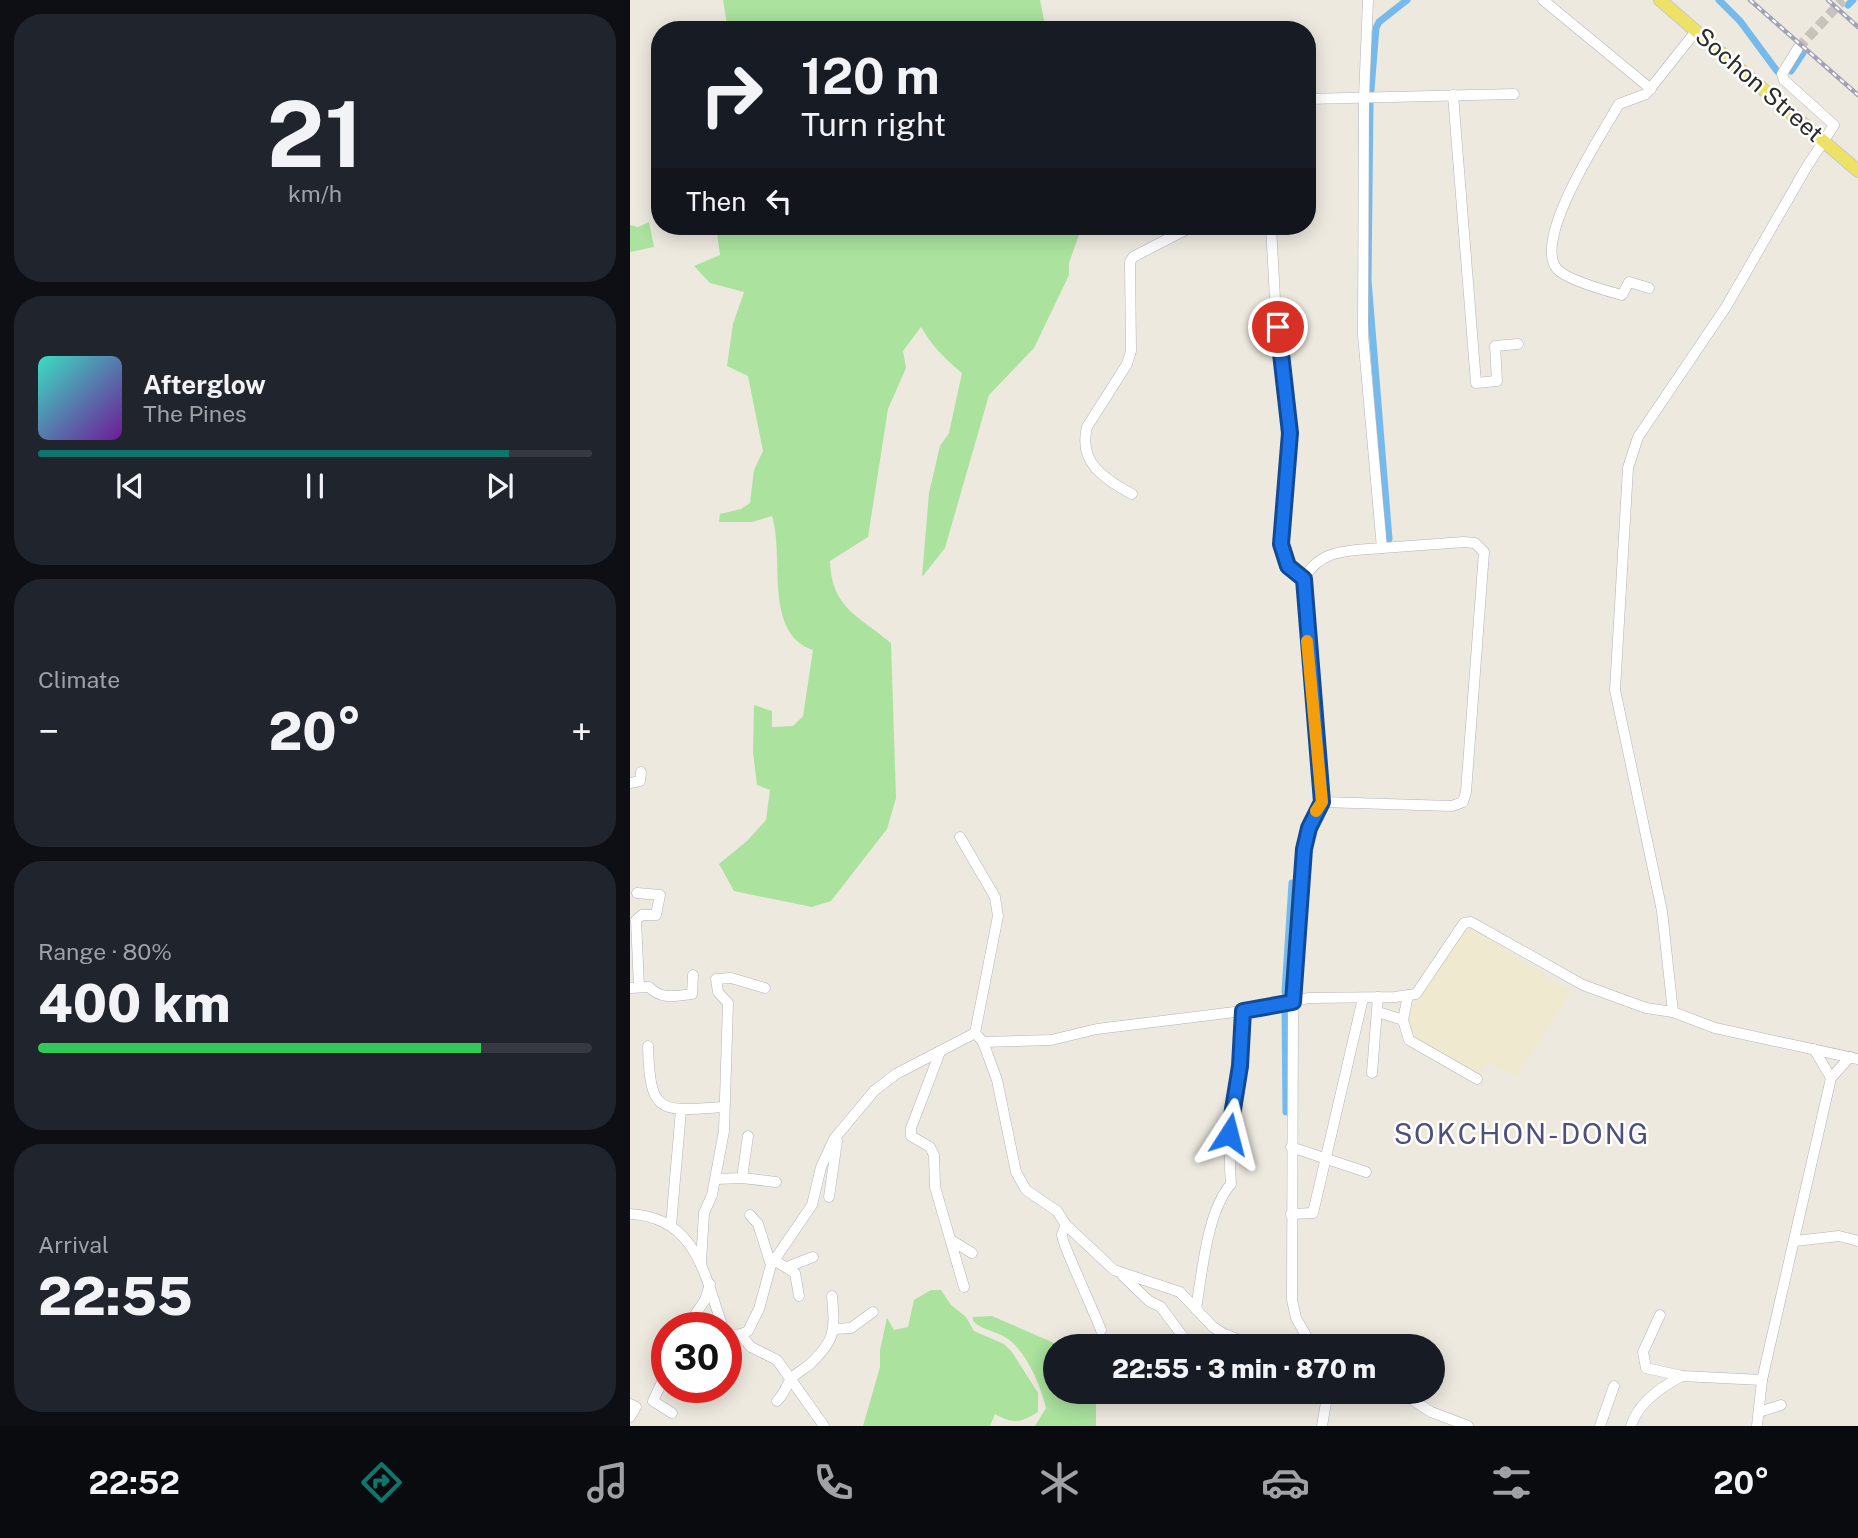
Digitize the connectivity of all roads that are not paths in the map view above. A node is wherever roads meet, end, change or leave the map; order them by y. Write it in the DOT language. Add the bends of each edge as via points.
graph roads {
  1 [pos="1368,0"];
  2 [pos="1544,0"];
  3 [pos="1660,0"];
  4 [pos="1696,31"];
  5 [pos="1798,48"];
  6 [pos="1651,89"];
  7 [pos="1514,94"];
  8 [pos="1453,95"];
  9 [pos="1364,97"];
  10 [pos="1316,99"];
  11 [pos="1822,141"];
  12 [pos="1858,171"];
  13 [pos="1176,235"];
  14 [pos="1271,235"];
  15 [pos="1649,288"];
  16 [pos="1518,344"];
  17 [pos="1132,494"];
  18 [pos="1382,548"];
  19 [pos="1304,579"];
  20 [pos="641,772"];
  21 [pos="630,783"];
  22 [pos="1322,802"];
  23 [pos="960,837"];
  24 [pos="637,893"];
  25 [pos="693,975"];
  26 [pos="635,988"];
  27 [pos="765,988"];
  28 [pos="1408,995"];
  29 [pos="1378,997"];
  30 [pos="1363,998"];
  31 [pos="1293,1002"];
  32 [pos="1243,1011"];
  33 [pos="1378,1012"];
  34 [pos="1673,1012"];
  35 [pos="1403,1020"];
  36 [pos="975,1033"];
  37 [pos="983,1042"];
  38 [pos="648,1046"];
  39 [pos="1814,1049"];
  40 [pos="940,1052"];
  41 [pos="1854,1058"];
  42 [pos="1372,1073"];
  43 [pos="1830,1078"];
  44 [pos="1477,1079"];
  45 [pos="724,1107"];
  46 [pos="681,1110"];
  47 [pos="839,1134"];
  48 [pos="748,1136"];
  49 [pos="1291,1147"];
  50 [pos="1328,1158"];
  51 [pos="1367,1172"];
  52 [pos="742,1178"];
  53 [pos="716,1179"];
  54 [pos="776,1182"];
  55 [pos="830,1197"];
  56 [pos="630,1214"];
  57 [pos="1291,1214"];
  58 [pos="750,1215"];
  59 [pos="671,1225"];
  60 [pos="1066,1225"];
  61 [pos="951,1240"];
  62 [pos="1795,1241"];
  63 [pos="1858,1241"];
  64 [pos="972,1253"];
  65 [pos="813,1257"];
  66 [pos="701,1262"];
  67 [pos="772,1263"];
  68 [pos="787,1267"];
  69 [pos="1120,1273"];
  70 [pos="710,1283"];
  71 [pos="964,1287"];
  72 [pos="799,1296"];
  73 [pos="832,1296"];
  74 [pos="1196,1309"];
  75 [pos="697,1312"];
  76 [pos="719,1312"];
  77 [pos="873,1312"];
  78 [pos="1660,1315"];
  79 [pos="835,1329"];
  80 [pos="1101,1330"];
  81 [pos="742,1333"];
  82 [pos="1181,1334"];
  83 [pos="1224,1334"];
  84 [pos="1305,1334"];
  85 [pos="742,1336"];
  86 [pos="1682,1376"];
  87 [pos="791,1379"];
  88 [pos="1762,1380"];
  89 [pos="1614,1386"];
  90 [pos="777,1401"];
  91 [pos="656,1403"];
  92 [pos="630,1404"];
  93 [pos="1326,1404"];
  94 [pos="1419,1404"];
  95 [pos="1781,1405"];
  96 [pos="1759,1412"];
  97 [pos="672,1413"];
  98 [pos="630,1417"];
  99 [pos="824,1426"];
  100 [pos="1322,1426"];
  101 [pos="1468,1426"];
  102 [pos="1600,1426"];
  103 [pos="1631,1426"];
  104 [pos="1757,1426"];
  1 -- 9 [label="street"];
  2 -- 6 [label="street"];
  3 -- 4 [label="main road, Sochon Street"];
  4 -- 6 [label="street"];
  4 -- 11 [label="main road, Sochon Street"];
  5 -- 11 [label="street" via="1782,74 1788,86 1834,125"];
  6 -- 15 [label="street" via="1619,104 1559,213 1551,240 1553,262 1563,274 1622,295 1629,282"];
  7 -- 8 [label="street"];
  8 -- 9 [label="street"];
  8 -- 16 [label="street" via="1476,383 1497,382 1495,345"];
  9 -- 10 [label="street"];
  9 -- 18 [label="street" via="1363,335"];
  11 -- 12 [label="main road, Sochon Street"];
  11 -- 34 [label="street" via="1726,307 1638,437 1628,468 1615,690 1662,911"];
  13 -- 17 [label="street" via="1130,262 1127,364 1084,439 1086,455 1100,474"];
  14 -- 19 [label="street" via="1290,433 1281,544 1288,566"];
  18 -- 19 [label="street" via="1332,553 1315,562"];
  18 -- 22 [label="street" via="1464,542 1475,543 1484,552 1464,802 1452,806"];
  19 -- 22 [label="street"];
  20 -- 21 [label="street" via="640,781"];
  22 -- 31 [label="street" via="1304,849"];
  23 -- 36 [label="street" via="995,897 998,916"];
  24 -- 26 [label="street" via="660,895 656,915 636,920"];
  25 -- 26 [label="street" via="692,994 667,997 649,987"];
  27 -- 45 [label="street" via="731,978 716,979 718,992 728,1003"];
  28 -- 29 [label="street"];
  28 -- 34 [label="street" via="1421,989 1464,922 1471,922 1583,985 1646,1008"];
  28 -- 35 [label="street"];
  29 -- 30 [label="street"];
  29 -- 33 [label="street"];
  30 -- 31 [label="street"];
  30 -- 50 [label="street"];
  31 -- 32 [label="street"];
  31 -- 49 [label="street"];
  32 -- 37 [label="street" via="1051,1040"];
  32 -- 74 [label="street" via="1229,1134 1231,1184 1223,1193 1205,1246 1207,1257"];
  33 -- 35 [label="street"];
  33 -- 42 [label="street"];
  34 -- 39 [label="street" via="1715,1028"];
  35 -- 44 [label="street" via="1409,1040"];
  36 -- 37 [label="street"];
  36 -- 40 [label="street"];
  37 -- 60 [label="street" via="997,1080 1018,1181 1057,1211"];
  38 -- 46 [label="street" via="650,1091 659,1102"];
  39 -- 41 [label="street"];
  39 -- 43 [label="street"];
  40 -- 47 [label="street" via="874,1091"];
  40 -- 61 [label="street" via="911,1136 930,1147 934,1155 934,1186"];
  41 -- 43 [label="street"];
  43 -- 62 [label="street"];
  45 -- 46 [label="street"];
  45 -- 53 [label="street"];
  46 -- 59 [label="street"];
  47 -- 55 [label="street"];
  47 -- 67 [label="street" via="821,1167 812,1205"];
  48 -- 52 [label="street"];
  49 -- 50 [label="street"];
  49 -- 57 [label="street"];
  50 -- 51 [label="street"];
  50 -- 57 [label="street" via="1314,1213"];
  52 -- 53 [label="street"];
  52 -- 54 [label="street"];
  53 -- 66 [label="street" via="704,1213"];
  56 -- 59 [label="street"];
  57 -- 84 [label="street" via="1292,1300"];
  58 -- 67 [label="street" via="758,1224"];
  59 -- 66 [label="street"];
  60 -- 69 [label="street"];
  60 -- 80 [label="street" via="1062,1236 1066,1250"];
  61 -- 64 [label="street"];
  61 -- 71 [label="street"];
  62 -- 63 [label="street" via="1839,1236"];
  62 -- 88 [label="street"];
  65 -- 68 [label="street"];
  66 -- 70 [label="street"];
  67 -- 68 [label="street"];
  67 -- 81 [label="street" via="754,1321"];
  68 -- 72 [label="street" via="798,1278"];
  69 -- 74 [label="street" via="1171,1288"];
  69 -- 82 [label="street" via="1161,1307"];
  70 -- 75 [label="street"];
  70 -- 76 [label="street"];
  73 -- 79 [label="street"];
  74 -- 83 [label="street"];
  77 -- 79 [label="street" via="851,1328"];
  78 -- 86 [label="street" via="1647,1342 1644,1363 1651,1370"];
  79 -- 87 [label="street" via="819,1355"];
  85 -- 87 [label="street" via="751,1347 778,1360"];
  86 -- 88 [label="street"];
  86 -- 103 [label="street" via="1649,1397"];
  87 -- 90 [label="street" via="787,1392"];
  87 -- 99 [label="street"];
  88 -- 96 [label="street"];
  89 -- 102 [label="street"];
  91 -- 97 [label="street"];
  92 -- 98 [label="street" via="636,1407"];
  93 -- 100 [label="street"];
  94 -- 101 [label="street"];
  95 -- 96 [label="street"];
  96 -- 104 [label="street"];
}
